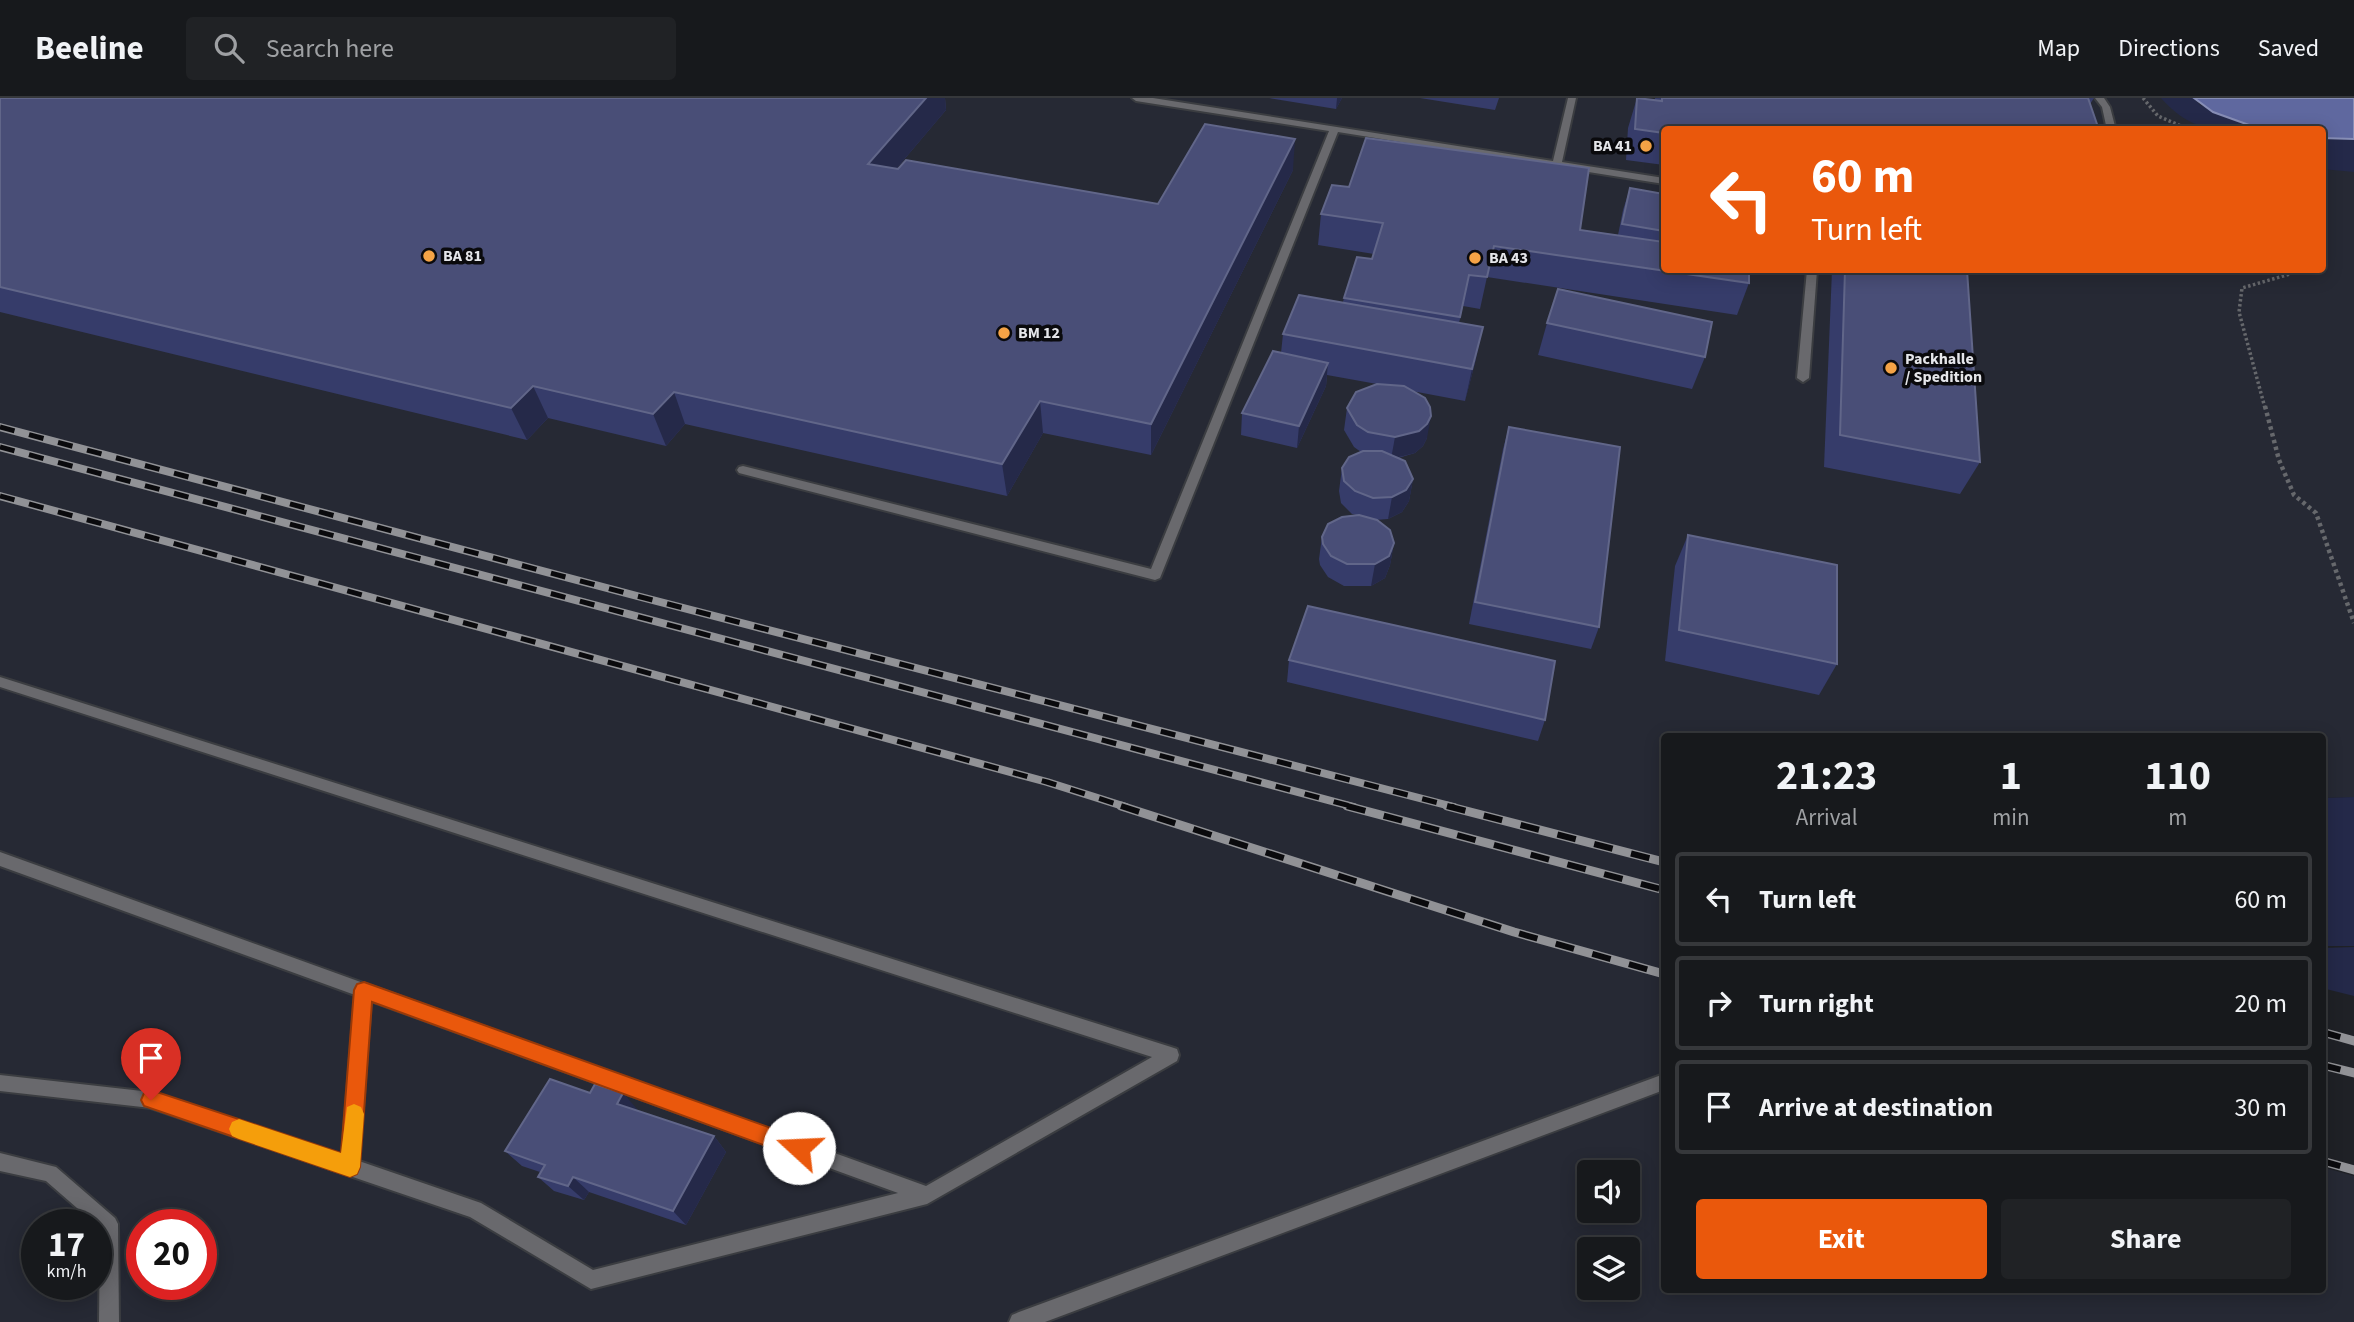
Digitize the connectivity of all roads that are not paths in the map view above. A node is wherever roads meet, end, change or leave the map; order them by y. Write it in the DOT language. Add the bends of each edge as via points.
graph roads {
  1 [pos="1136,98"];
  2 [pos="1572,98"];
  3 [pos="2099,98"];
  4 [pos="2111,126"];
  5 [pos="1334,130"];
  6 [pos="1557,164"];
  7 [pos="1661,181"];
  8 [pos="1812,273"];
  9 [pos="1803,378"];
  10 [pos="743,470"];
  11 [pos="0,682"];
  12 [pos="0,859"];
  13 [pos="364,990"];
  14 [pos="0,1083"];
  15 [pos="1661,1083"];
  16 [pos="0,1162"];
  17 [pos="350,1167"];
  18 [pos="927,1195"];
  19 [pos="109,1322"];
  20 [pos="1019,1322"];
  1 -- 5 [label="street"];
  2 -- 6 [label="street"];
  3 -- 4 [label="street"];
  5 -- 6 [label="street"];
  5 -- 10 [label="street" via="1154,575"];
  6 -- 7 [label="street"];
  8 -- 9 [label="street"];
  11 -- 18 [label="street" via="1171,1055"];
  12 -- 13 [label="street"];
  13 -- 17 [label="street"];
  13 -- 18 [label="street"];
  14 -- 17 [label="street" via="151,1100"];
  15 -- 20 [label="street"];
  16 -- 19 [label="street" via="50,1173 109,1224"];
  17 -- 18 [label="street" via="475,1209 591,1280"];
}
